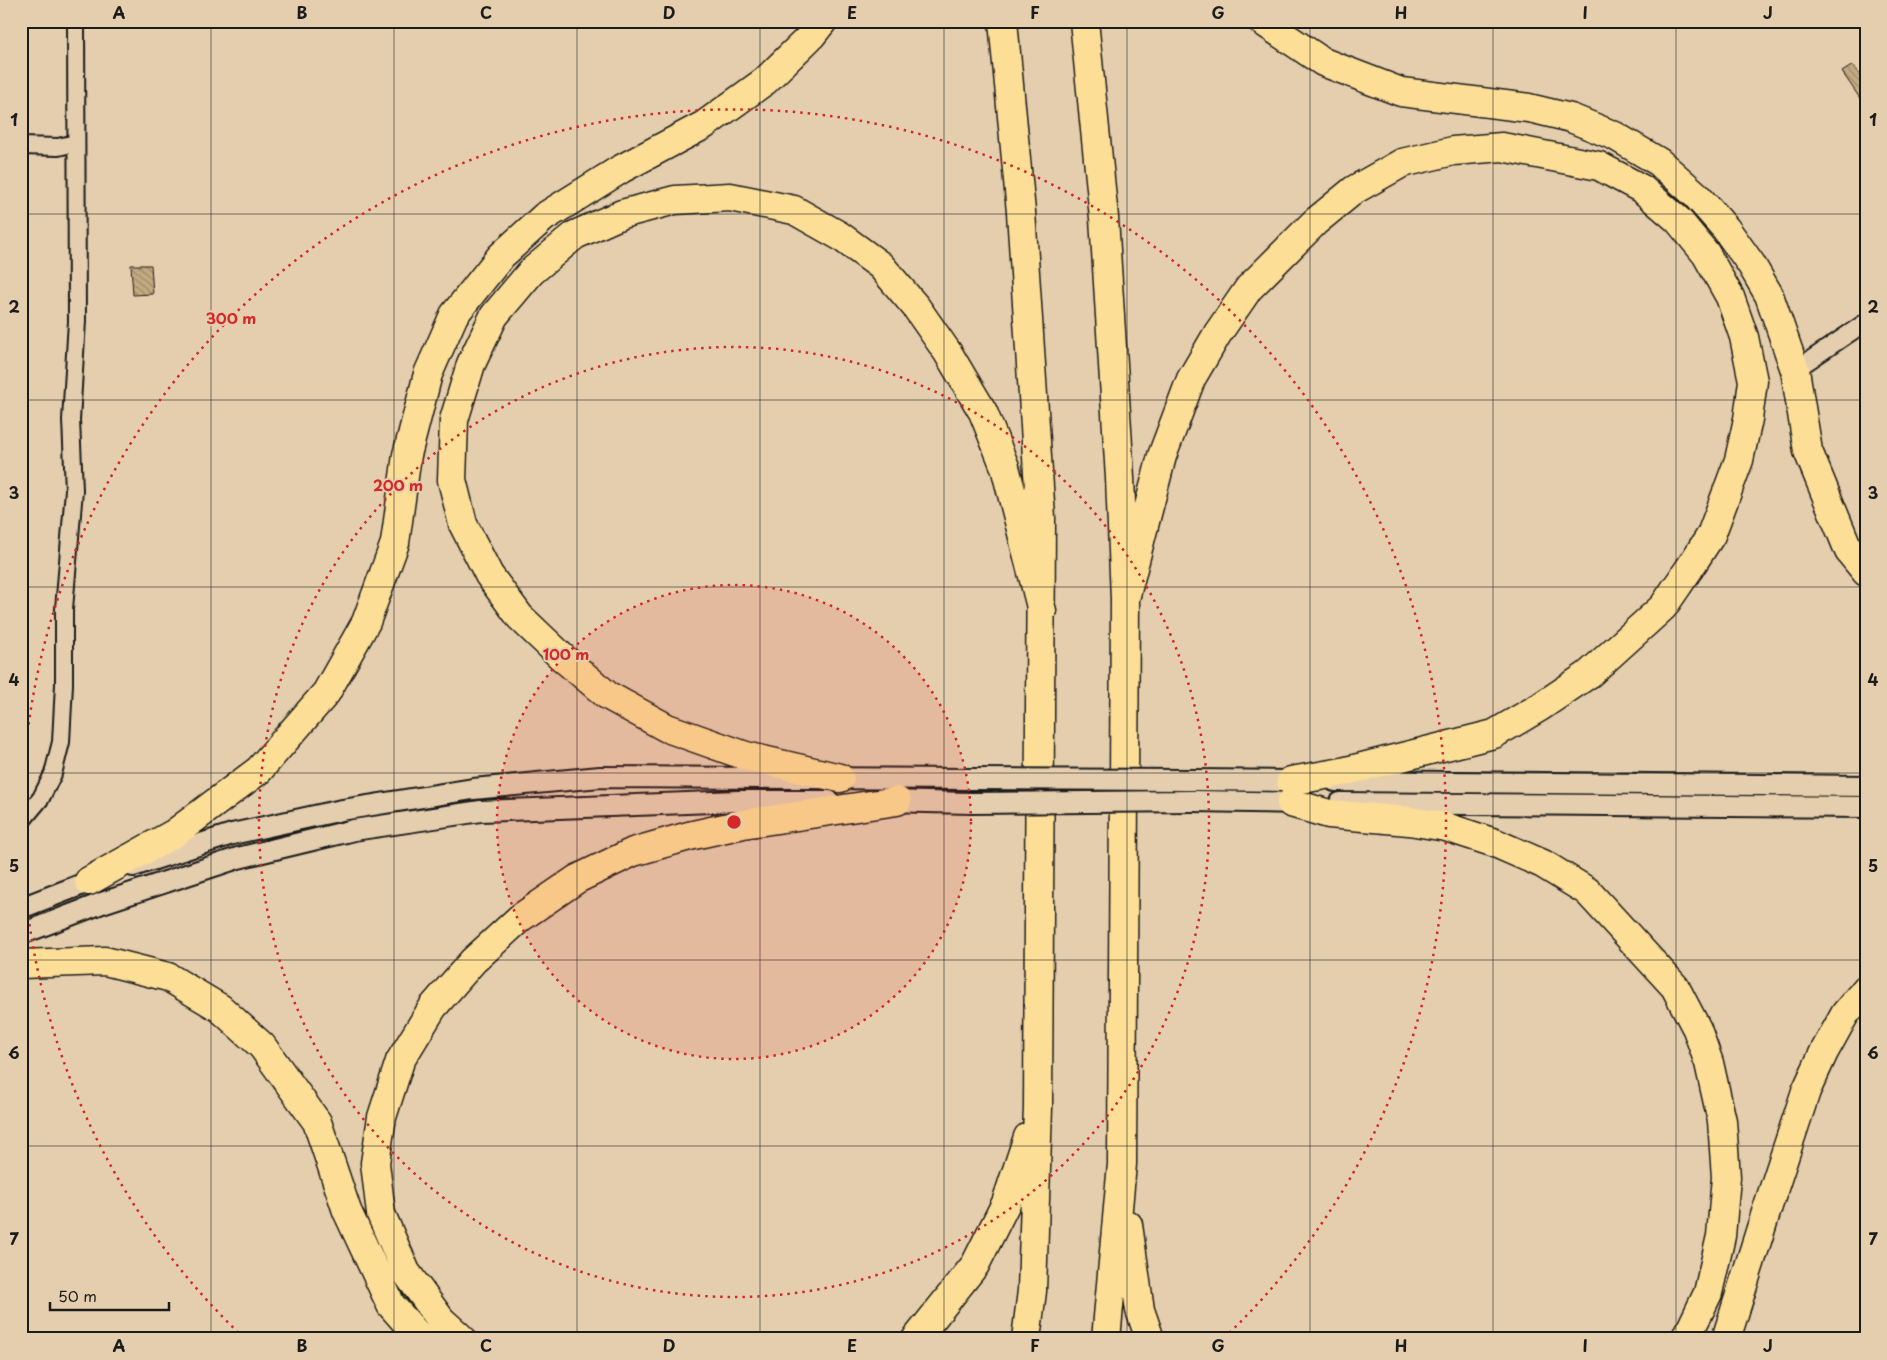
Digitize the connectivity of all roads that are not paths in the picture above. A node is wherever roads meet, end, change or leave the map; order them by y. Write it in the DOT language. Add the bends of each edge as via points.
graph roads {
  1 [pos="76,21"];
  2 [pos="823,21"];
  3 [pos="1003,21"];
  4 [pos="1084,21"];
  5 [pos="1262,21"];
  6 [pos="76,143"];
  7 [pos="21,146"];
  8 [pos="1866,322"];
  9 [pos="1795,370"];
  10 [pos="1866,572"];
  11 [pos="1125,599"];
  12 [pos="1042,610"];
  13 [pos="840,778"];
  14 [pos="1866,786"];
  15 [pos="1291,792"];
  16 [pos="897,802"];
  17 [pos="1866,807"];
  18 [pos="21,822"];
  19 [pos="89,881"];
  20 [pos="21,908"];
  21 [pos="21,934"];
  22 [pos="21,964"];
  23 [pos="1866,989"];
  24 [pos="1038,1107"];
  25 [pos="1122,1164"];
  26 [pos="421,1339"];
  27 [pos="462,1339"];
  28 [pos="916,1339"];
  29 [pos="1026,1339"];
  30 [pos="1106,1339"];
  31 [pos="1150,1339"];
  32 [pos="1686,1339"];
  33 [pos="1726,1339"];
  1 -- 6 [label="street"];
  2 -- 19 [label="highway" via="765,81 704,125 621,169 544,217 501,256 454,315 428,374 407,455 395,543 366,622 326,693 259,770 175,833"];
  3 -- 12 [label="highway" via="1022,222 1041,518"];
  4 -- 11 [label="highway" via="1104,218"];
  5 -- 9 [label="highway" via="1323,62 1401,92 1529,108 1571,118 1615,136 1660,162 1696,194 1751,264 1769,295"];
  6 -- 7 [label="street" via="58,147"];
  6 -- 18 [label="street" via="77,321 71,420 74,490 64,609 61,742 53,774 41,798"];
  8 -- 9 [label="street"];
  9 -- 10 [label="highway" via="1808,451 1848,551"];
  11 -- 15 [label="highway" via="1162,456 1191,379 1249,288 1315,222 1354,190 1402,163 1453,151 1502,147 1599,166 1642,189 1678,220 1706,254 1730,297 1744,337 1753,381 1739,460 1711,535 1689,569 1662,607 1589,674 1494,734 1342,772"];
  11 -- 25 [label="highway"];
  12 -- 13 [label="highway" via="1005,467 984,412 916,307 881,266 840,236 794,210 730,197 675,200 622,214 575,235 531,272 494,316 471,364 454,420 452,480 463,524 489,575 520,617 607,695 667,728 746,756"];
  12 -- 24 [label="highway"];
  13 -- 15 [label="street, bridge" via="1192,780"];
  13 -- 19 [label="street" via="600,777 473,789 342,810 232,834"];
  14 -- 15 [label="street"];
  15 -- 16 [label="street, bridge" via="1193,801"];
  15 -- 17 [label="street" via="1687,807"];
  15 -- 32 [label="highway" via="1329,814 1446,827 1495,843 1543,864 1587,891 1675,987 1697,1029 1709,1063 1722,1121 1726,1177 1721,1236 1708,1293"];
  16 -- 21 [label="street" via="738,801 481,811 354,830 238,858 102,902"];
  16 -- 27 [label="highway" via="743,824 633,852 577,879 520,918 473,961 433,1008 400,1061 382,1117 375,1162 381,1214 406,1272 441,1320"];
  19 -- 20 [label="street"];
  22 -- 26 [label="highway" via="105,961 168,977 220,1008 262,1046 318,1122 347,1211 391,1305"];
  23 -- 33 [label="highway" via="1845,1014 1806,1091"];
  24 -- 28 [label="highway" via="1006,1203 975,1265"];
  24 -- 29 [label="highway" via="1032,1291"];
  25 -- 30 [label="highway"];
  25 -- 31 [label="highway" via="1140,1310"];
}
